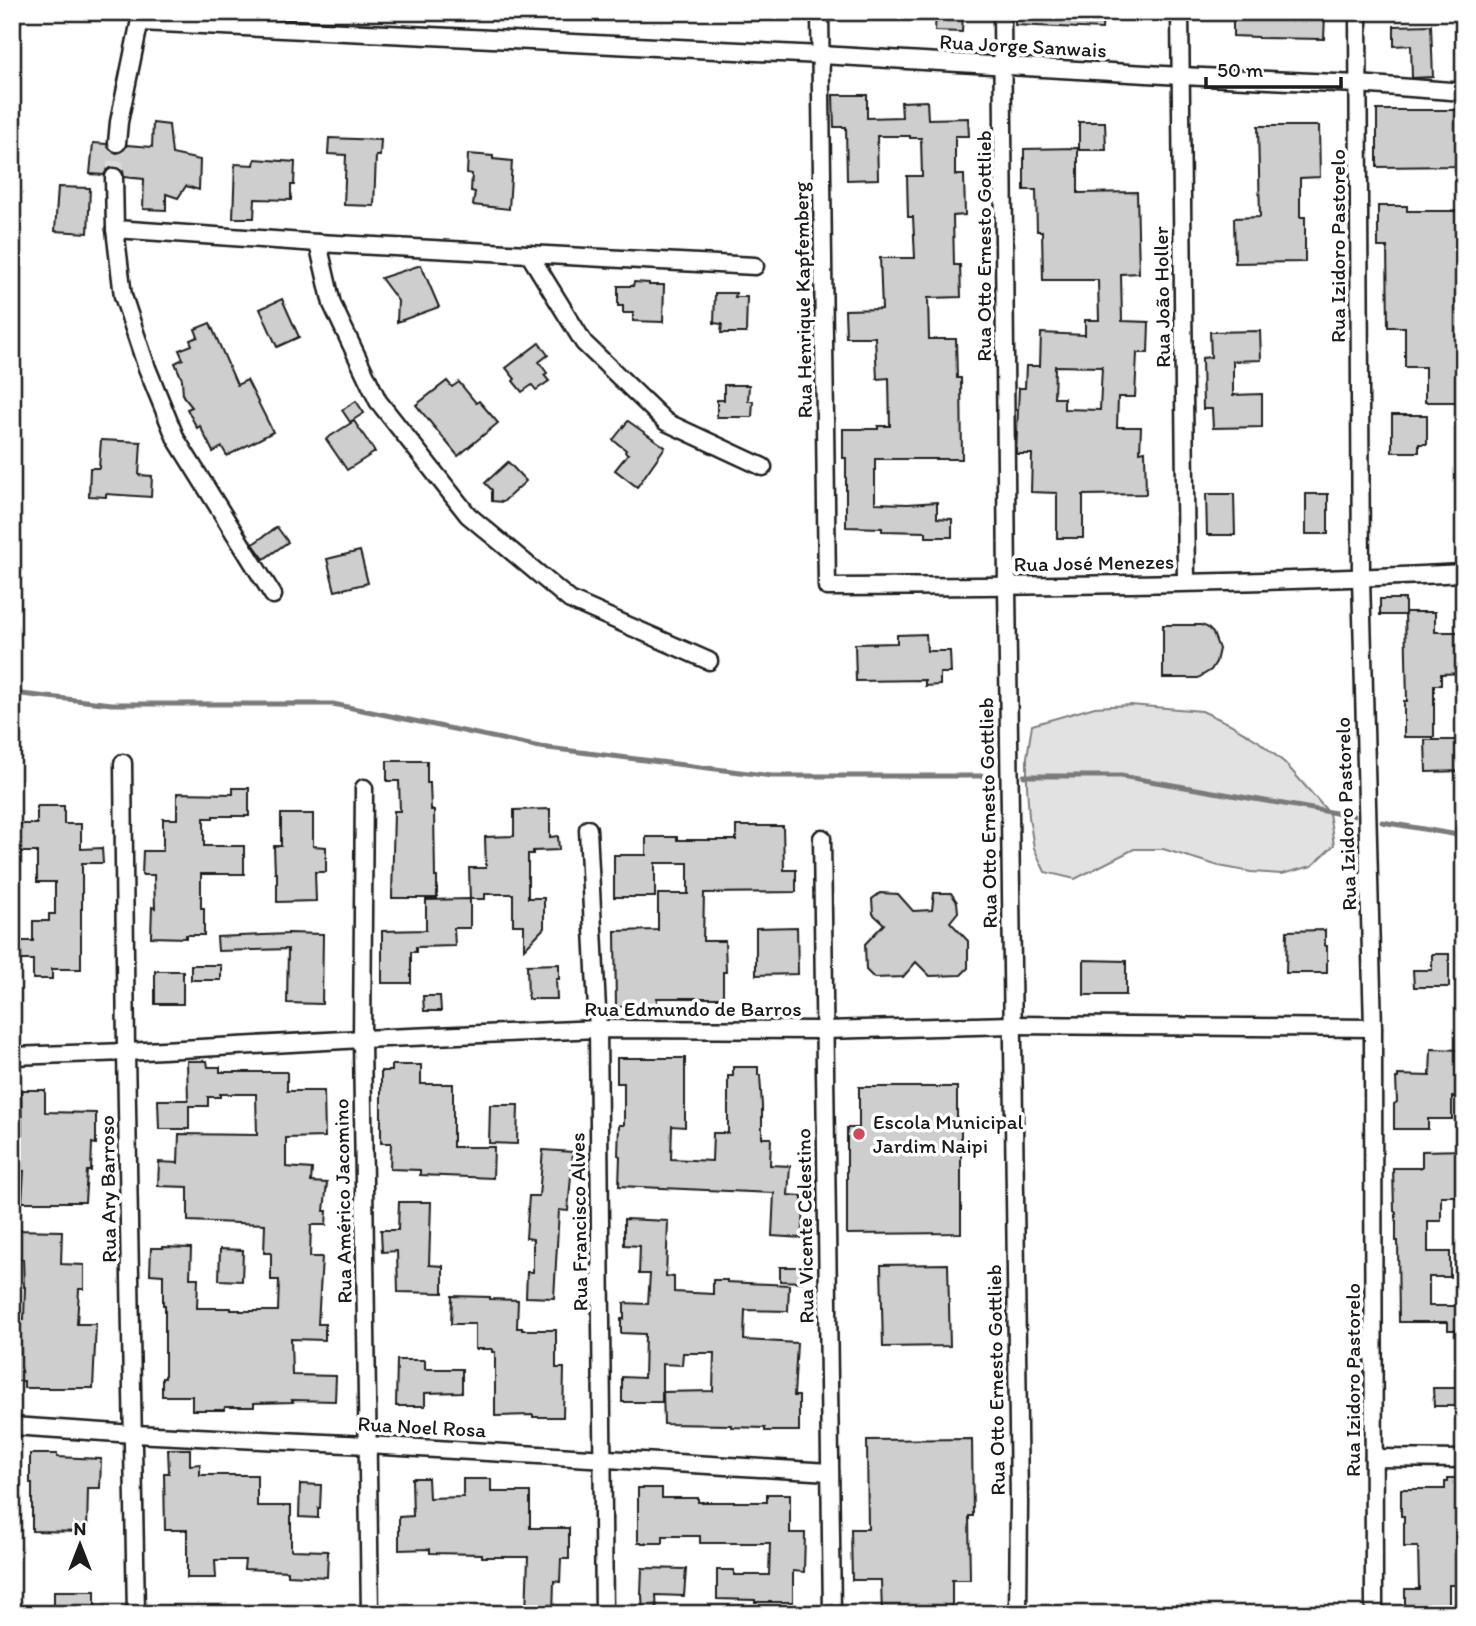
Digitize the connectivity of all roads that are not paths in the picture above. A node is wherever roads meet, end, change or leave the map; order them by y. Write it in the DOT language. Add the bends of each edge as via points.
graph roads {
  1 [pos="820,12"];
  2 [pos="1002,12"];
  3 [pos="1180,12"];
  4 [pos="1358,12"];
  5 [pos="141,17"];
  6 [pos="821,55"];
  7 [pos="1003,65"];
  8 [pos="1181,76"];
  9 [pos="1358,84"];
  10 [pos="1464,92"];
  11 [pos="117,143"];
  12 [pos="114,177"];
  13 [pos="115,229"];
  14 [pos="318,243"];
  15 [pos="528,254"];
  16 [pos="755,266"];
  17 [pos="763,467"];
  18 [pos="1464,573"];
  19 [pos="1361,578"];
  20 [pos="1186,582"];
  21 [pos="1007,586"];
  22 [pos="827,587"];
  23 [pos="273,595"];
  24 [pos="709,661"];
  25 [pos="124,763"];
  26 [pos="364,788"];
  27 [pos="588,829"];
  28 [pos="822,838"];
  29 [pos="1012,1025"];
  30 [pos="1373,1028"];
  31 [pos="598,1029"];
  32 [pos="824,1030"];
  33 [pos="362,1039"];
  34 [pos="126,1052"];
  35 [pos="12,1056"];
  36 [pos="12,1426"];
  37 [pos="134,1434"];
  38 [pos="367,1445"];
  39 [pos="602,1458"];
  40 [pos="1374,1458"];
  41 [pos="1464,1459"];
  42 [pos="830,1472"];
  43 [pos="136,1614"];
  44 [pos="370,1614"];
  45 [pos="604,1614"];
  46 [pos="832,1614"];
  47 [pos="1018,1614"];
  48 [pos="1374,1614"];
  1 -- 6 [label="street, Rua Henrique Kapfemberg"];
  2 -- 7 [label="street, Rua Otto Ernesto Gottlieb"];
  3 -- 8 [label="street, Rua João Holler"];
  4 -- 9 [label="street, Rua Izidoro Pastorelo"];
  5 -- 6 [label="street, Rua Jorge Sanwais"];
  5 -- 11 [label="street"];
  6 -- 7 [label="street, Rua Jorge Sanwais"];
  6 -- 22 [label="street, Rua Henrique Kapfemberg"];
  7 -- 8 [label="street, Rua Jorge Sanwais"];
  7 -- 21 [label="street, Rua Otto Ernesto Gottlieb"];
  8 -- 9 [label="street, Rua Jorge Sanwais"];
  8 -- 20 [label="street, Rua João Holler"];
  9 -- 10 [label="street, Rua Jorge Sanwais"];
  9 -- 19 [label="street, Rua Izidoro Pastorelo"];
  12 -- 13 [label="street"];
  13 -- 14 [label="street"];
  13 -- 23 [label="street" via="123,296 176,439"];
  14 -- 15 [label="street"];
  14 -- 24 [label="street" via="332,303 378,401 468,515 570,600"];
  15 -- 16 [label="street"];
  15 -- 17 [label="street" via="584,343 666,422"];
  18 -- 19 [label="street, Rua José Menezes"];
  19 -- 20 [label="street, Rua José Menezes"];
  19 -- 30 [label="street, Rua Izidoro Pastorelo"];
  20 -- 21 [label="street, Rua José Menezes"];
  21 -- 22 [label="street, Rua José Menezes"];
  21 -- 29 [label="street, Rua Otto Ernesto Gottlieb"];
  25 -- 34 [label="street, Rua Ary Barroso"];
  26 -- 33 [label="street, Rua Américo Jacomino"];
  27 -- 31 [label="street, Rua Francisco Alves"];
  28 -- 32 [label="street, Rua Vicente Celestino"];
  29 -- 30 [label="street, Rua Edmundo de Barros"];
  29 -- 32 [label="street, Rua Edmundo de Barros"];
  29 -- 47 [label="street, Rua Otto Ernesto Gottlieb"];
  30 -- 40 [label="street, Rua Izidoro Pastorelo"];
  31 -- 32 [label="street, Rua Edmundo de Barros"];
  31 -- 33 [label="street, Rua Edmundo de Barros"];
  31 -- 39 [label="street, Rua Francisco Alves"];
  32 -- 42 [label="street, Rua Vicente Celestino"];
  33 -- 34 [label="street, Rua Edmundo de Barros"];
  33 -- 38 [label="street, Rua Américo Jacomino"];
  34 -- 35 [label="street, Rua Edmundo de Barros"];
  34 -- 37 [label="street, Rua Ary Barroso"];
  36 -- 37 [label="street, Rua Noel Rosa"];
  37 -- 38 [label="street, Rua Noel Rosa"];
  37 -- 43 [label="street, Rua Ary Barroso"];
  38 -- 39 [label="street, Rua Noel Rosa"];
  38 -- 44 [label="street, Rua Américo Jacomino"];
  39 -- 42 [label="street, Rua Noel Rosa"];
  39 -- 45 [label="street, Rua Francisco Alves"];
  40 -- 41 [label="street"];
  40 -- 48 [label="street, Rua Izidoro Pastorelo"];
  42 -- 46 [label="street, Rua Vicente Celestino"];
}
